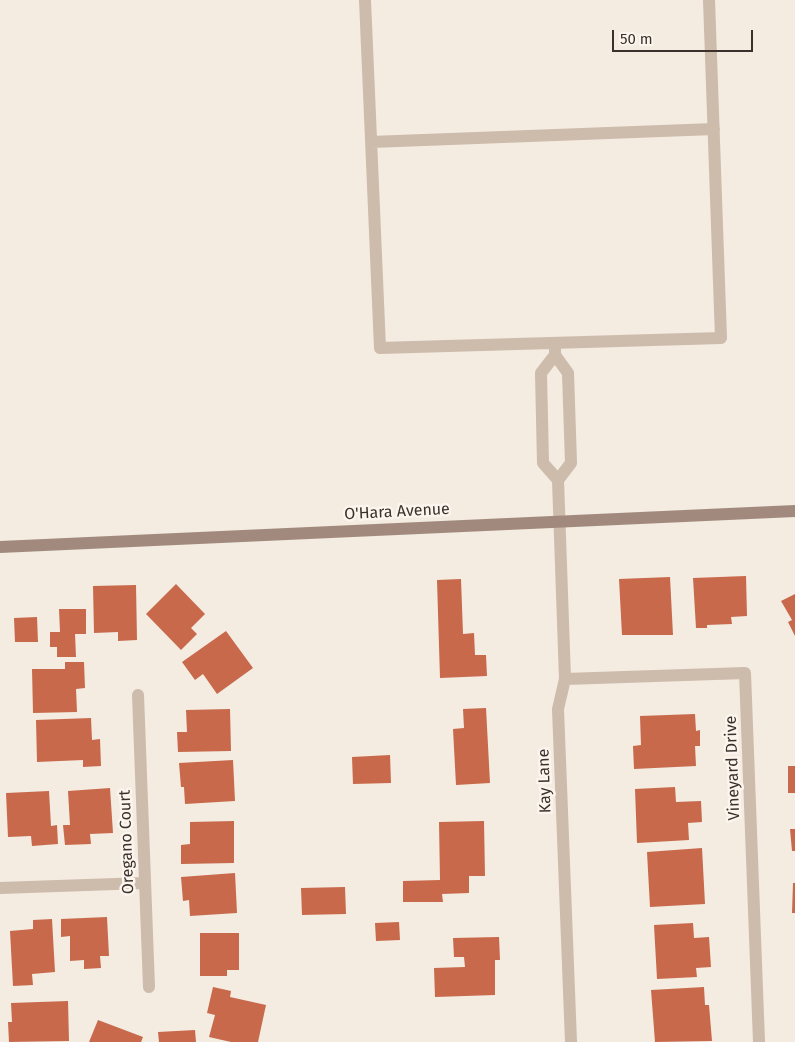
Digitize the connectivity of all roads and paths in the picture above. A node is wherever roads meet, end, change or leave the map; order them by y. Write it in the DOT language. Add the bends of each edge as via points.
graph roads {
  1 [pos="366,0"];
  2 [pos="709,0"];
  3 [pos="714,129"];
  4 [pos="371,142"];
  5 [pos="555,349"];
  6 [pos="558,480"];
  7 [pos="795,511"];
  8 [pos="560,520"];
  9 [pos="0,547"];
  10 [pos="564,679"];
  11 [pos="138,695"];
  12 [pos="144,883"];
  13 [pos="0,888"];
  14 [pos="149,987"];
  15 [pos="571,1042"];
  16 [pos="759,1042"];
  1 -- 4 [label="street"];
  2 -- 3 [label="street"];
  3 -- 4 [label="street"];
  3 -- 5 [label="street" via="721,338"];
  4 -- 5 [label="street" via="380,348"];
  5 -- 6 [label="street" via="568,374 571,463"];
  5 -- 6 [label="street" via="541,373 541,382 543,463"];
  6 -- 8 [label="street, Kay Lane"];
  7 -- 8 [label="main road, O'Hara Avenue"];
  8 -- 9 [label="main road, O'Hara Avenue"];
  8 -- 10 [label="street, Kay Lane"];
  10 -- 15 [label="street, Kay Lane" via="558,708"];
  10 -- 16 [label="street, Vineyard Drive" via="745,673"];
  11 -- 12 [label="street, Oregano Court"];
  12 -- 13 [label="street"];
  12 -- 14 [label="street, Oregano Court"];
}
